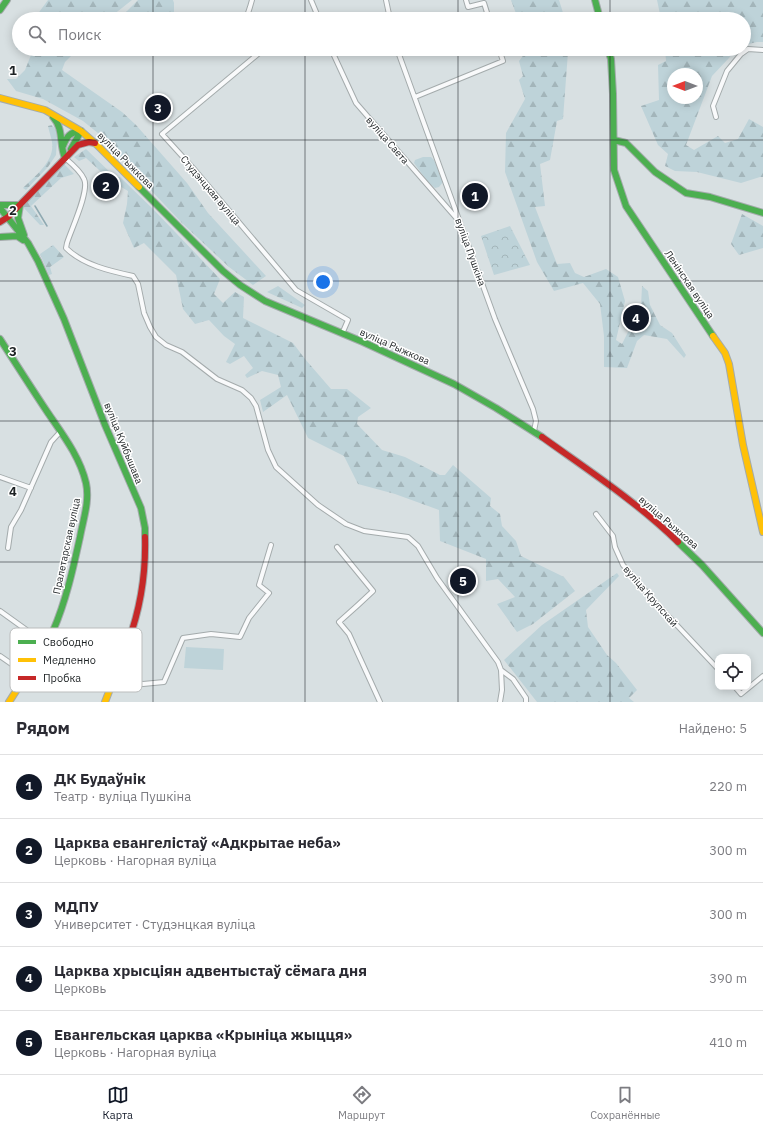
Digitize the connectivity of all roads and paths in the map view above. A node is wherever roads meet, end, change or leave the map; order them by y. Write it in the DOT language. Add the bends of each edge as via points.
graph roads {
  1 [pos="7,0"];
  2 [pos="252,0"];
  3 [pos="311,0"];
  4 [pos="386,0"];
  5 [pos="466,0"];
  6 [pos="595,0"];
  7 [pos="0,10"];
  8 [pos="248,12"];
  9 [pos="316,12"];
  10 [pos="389,12"];
  11 [pos="487,12"];
  12 [pos="598,12"];
  13 [pos="751,49"];
  14 [pos="763,50"];
  15 [pos="256,56"];
  16 [pos="334,56"];
  17 [pos="399,56"];
  18 [pos="501,56"];
  19 [pos="610,56"];
  20 [pos="739,56"];
  21 [pos="414,97"];
  22 [pos="0,98"];
  23 [pos="45,110"];
  24 [pos="716,117"];
  25 [pos="81,131"];
  26 [pos="614,140"];
  27 [pos="95,143"];
  28 [pos="62,149"];
  29 [pos="65,158"];
  30 [pos="0,204"];
  31 [pos="20,205"];
  32 [pos="0,208"];
  33 [pos="763,213"];
  34 [pos="8,217"];
  35 [pos="460,222"];
  36 [pos="1,223"];
  37 [pos="0,237"];
  38 [pos="28,243"];
  39 [pos="342,334"];
  40 [pos="0,339"];
  41 [pos="61,431"];
  42 [pos="534,431"];
  43 [pos="0,477"];
  44 [pos="31,488"];
  45 [pos="596,514"];
  46 [pos="763,532"];
  47 [pos="271,545"];
  48 [pos="337,547"];
  49 [pos="8,548"];
  50 [pos="0,611"];
  51 [pos="24,628"];
  52 [pos="54,628"];
  53 [pos="134,628"];
  54 [pos="762,632"];
  55 [pos="0,656"];
  56 [pos="10,663"];
  57 [pos="715,667"];
  58 [pos="501,670"];
  59 [pos="763,676"];
  60 [pos="142,684"];
  61 [pos="751,686"];
  62 [pos="738,690"];
  63 [pos="746,690"];
  64 [pos="15,692"];
  65 [pos="109,692"];
  66 [pos="9,702"];
  67 [pos="105,702"];
  68 [pos="380,702"];
  69 [pos="500,702"];
  70 [pos="526,702"];
  1 -- 7 [label="main road"];
  2 -- 8 [label="street"];
  3 -- 9 [label="street"];
  4 -- 10 [label="street"];
  5 -- 11 [label="street" via="468,7 484,3"];
  6 -- 12 [label="main road"];
  13 -- 14 [label="street"];
  15 -- 39 [label="street, Студэнцкая вуліца" via="162,134 296,290 348,320"];
  16 -- 35 [label="street, вуліца Саета" via="356,103"];
  17 -- 21 [label="street, вуліца Пушкіна"];
  18 -- 21 [label="street" via="503,61"];
  19 -- 26 [label="main road, Ленінская вуліца"];
  20 -- 24 [label="street" via="727,71 713,106"];
  21 -- 35 [label="street, вуліца Пушкіна"];
  22 -- 23 [label="main road, вуліца Рыжкова"];
  23 -- 25 [label="main road, вуліца Рыжкова"];
  23 -- 28 [label="main road" via="57,121 61,129"];
  25 -- 27 [label="main road, вуліца Рыжкова"];
  25 -- 28 [label="main road" via="74,131 68,135"];
  25 -- 29 [label="main road"];
  26 -- 33 [label="main road" via="626,143 655,172 686,193 710,197"];
  26 -- 46 [label="main road, Ленінская вуліца" via="614,170 626,206 725,353"];
  27 -- 29 [label="main road" via="78,145"];
  27 -- 39 [label="main road, вуліца Рыжкова" via="222,271 240,285 265,301"];
  28 -- 29 [label="main road"];
  29 -- 31 [label="main road"];
  29 -- 58 [label="street" via="85,180 85,191 66,248 82,260 133,276 138,284 144,313 156,337 251,398 276,467 318,505 346,524 364,531 408,537 418,546 437,578 498,662"];
  30 -- 31 [label="main road"];
  31 -- 34 [label="main road"];
  31 -- 38 [label="main road" via="18,218"];
  32 -- 34 [label="main road, вуліца Куйбышава"];
  34 -- 36 [label="main road"];
  34 -- 38 [label="main road, вуліца Куйбышава"];
  35 -- 42 [label="street, вуліца Пушкіна" via="533,409 536,422"];
  37 -- 38 [label="main road" via="17,236"];
  38 -- 53 [label="main road, вуліца Куйбышава" via="64,319 141,508 145,528 146,559"];
  39 -- 42 [label="main road, вуліца Рыжкова" via="454,384"];
  40 -- 41 [label="main road, Пралетарская вуліца"];
  41 -- 44 [label="street" via="51,442"];
  41 -- 52 [label="main road, Пралетарская вуліца" via="84,476 87,500 70,582"];
  42 -- 54 [label="main road, вуліца Рыжкова" via="668,532 702,565"];
  43 -- 44 [label="street"];
  44 -- 49 [label="street" via="12,527"];
  45 -- 57 [label="street, вуліца Крупскай" via="613,536 623,565"];
  47 -- 60 [label="street" via="259,585 269,592 248,618 240,637 211,634 183,638 164,682"];
  48 -- 68 [label="street" via="373,591 339,622 349,634"];
  50 -- 51 [label="street"];
  55 -- 56 [label="street"];
  58 -- 69 [label="street"];
  58 -- 70 [label="street" via="513,679"];
  59 -- 61 [label="street"];
  62 -- 63 [label="street" via="741,694"];
  64 -- 66 [label="main road, Пралетарская вуліца"];
  65 -- 67 [label="main road, вуліца Куйбышава"];
}
